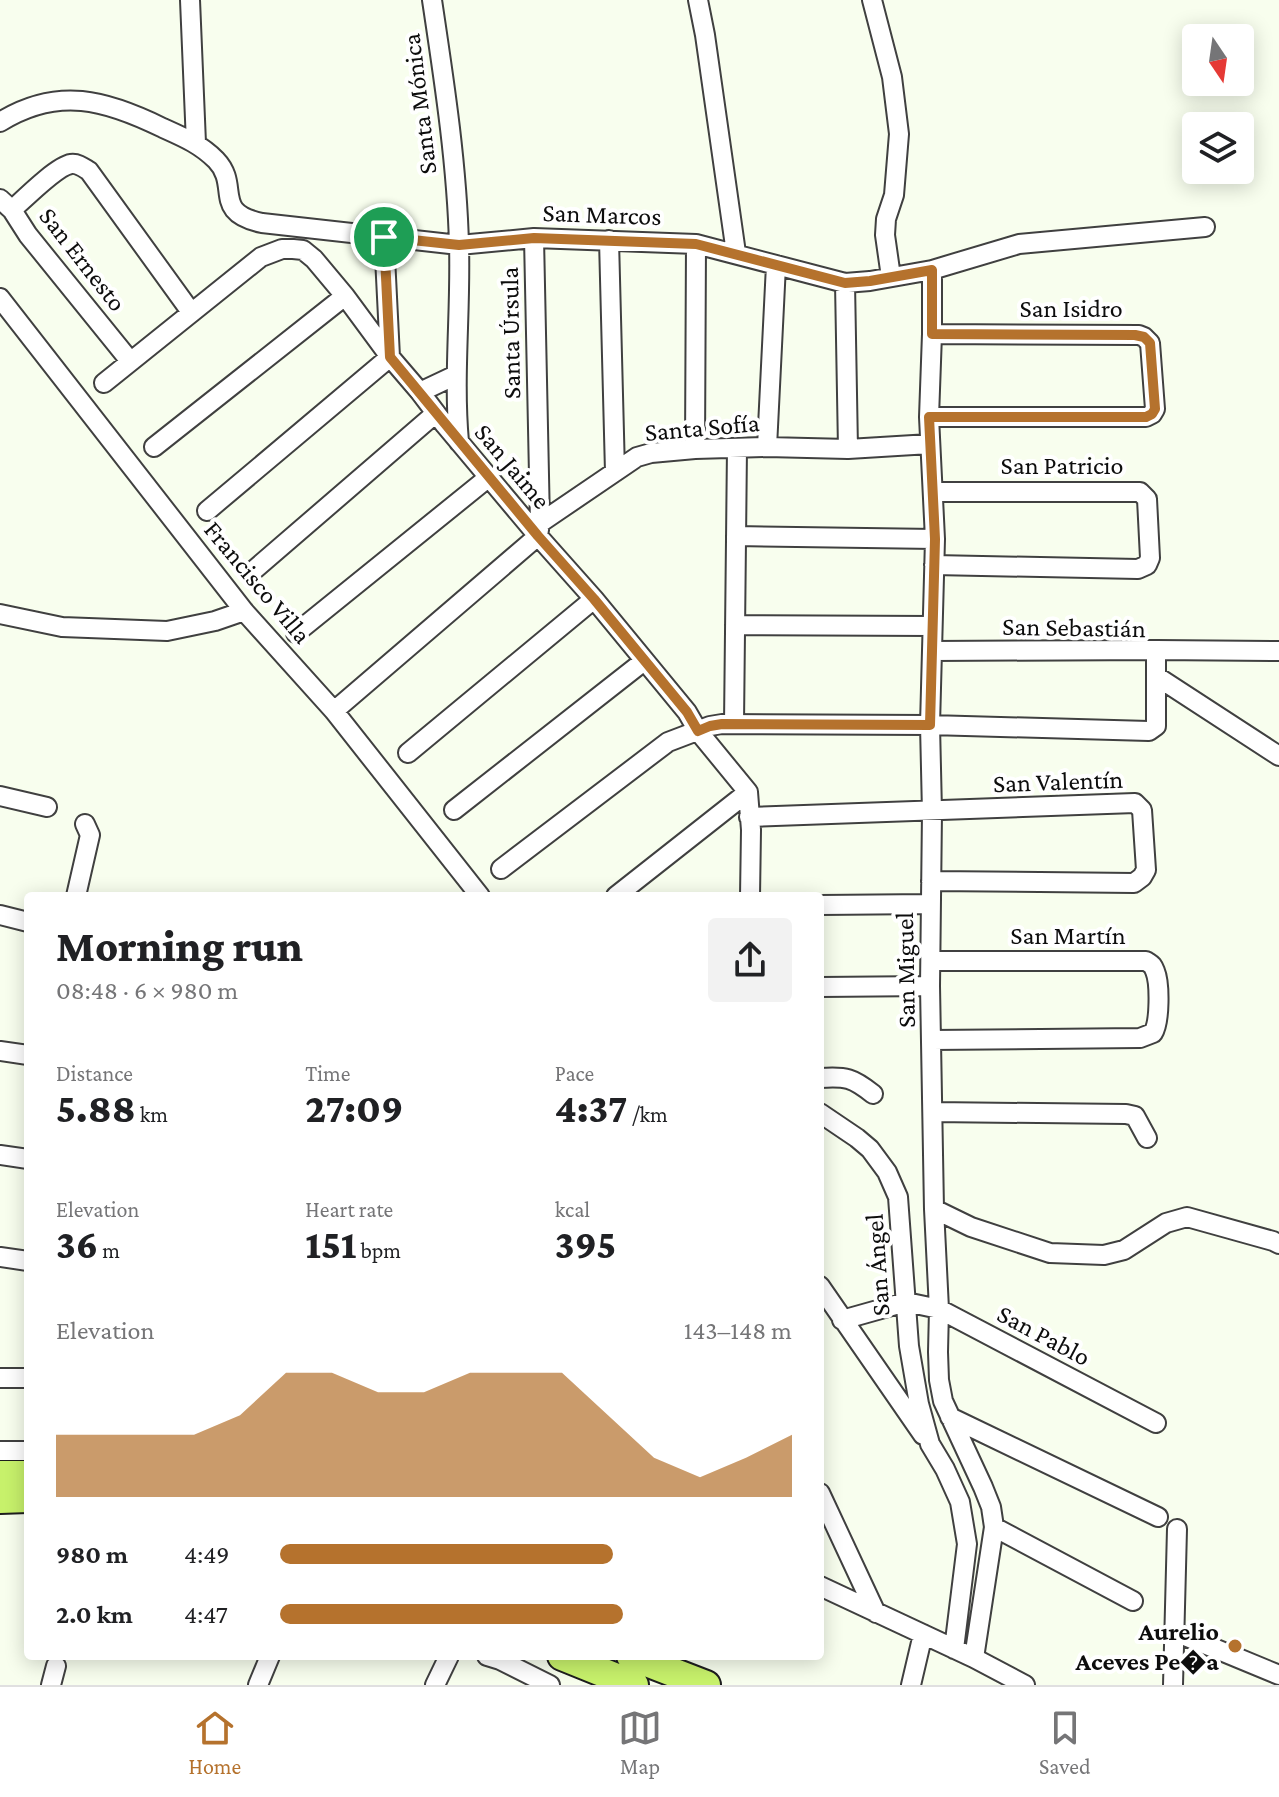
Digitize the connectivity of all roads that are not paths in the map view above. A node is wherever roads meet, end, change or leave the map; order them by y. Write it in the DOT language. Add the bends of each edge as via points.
graph roads {
  1 [pos="190,0"];
  2 [pos="432,0"];
  3 [pos="698,0"];
  4 [pos="872,0"];
  5 [pos="0,122"];
  6 [pos="196,143"];
  7 [pos="6,204"];
  8 [pos="1205,227"];
  9 [pos="384,237"];
  10 [pos="534,238"];
  11 [pos="609,240"];
  12 [pos="696,244"];
  13 [pos="459,245"];
  14 [pos="736,253"];
  15 [pos="776,265"];
  16 [pos="932,270"];
  17 [pos="891,277"];
  18 [pos="845,283"];
  19 [pos="345,296"];
  20 [pos="0,298"];
  21 [pos="191,312"];
  22 [pos="932,334"];
  23 [pos="390,357"];
  24 [pos="130,361"];
  25 [pos="456,375"];
  26 [pos="104,383"];
  27 [pos="420,392"];
  28 [pos="436,413"];
  29 [pos="929,417"];
  30 [pos="459,442"];
  31 [pos="930,444"];
  32 [pos="154,447"];
  33 [pos="767,447"];
  34 [pos="737,448"];
  35 [pos="695,449"];
  36 [pos="848,449"];
  37 [pos="615,472"];
  38 [pos="489,477"];
  39 [pos="933,492"];
  40 [pos="207,511"];
  41 [pos="539,530"];
  42 [pos="736,536"];
  43 [pos="935,539"];
  44 [pos="934,565"];
  45 [pos="254,570"];
  46 [pos="594,599"];
  47 [pos="244,611"];
  48 [pos="0,614"];
  49 [pos="735,625"];
  50 [pos="932,626"];
  51 [pos="296,633"];
  52 [pos="1156,650"];
  53 [pos="932,651"];
  54 [pos="1279,651"];
  55 [pos="644,661"];
  56 [pos="1156,676"];
  57 [pos="334,711"];
  58 [pos="734,724"];
  59 [pos="930,725"];
  60 [pos="698,731"];
  61 [pos="408,753"];
  62 [pos="1279,756"];
  63 [pos="748,792"];
  64 [pos="0,796"];
  65 [pos="47,807"];
  66 [pos="454,810"];
  67 [pos="932,812"];
  68 [pos="749,817"];
  69 [pos="85,824"];
  70 [pos="501,869"];
  71 [pos="931,881"];
  72 [pos="77,892"];
  73 [pos="477,892"];
  74 [pos="621,892"];
  75 [pos="747,892"];
  76 [pos="930,904"];
  77 [pos="824,905"];
  78 [pos="0,915"];
  79 [pos="24,921"];
  80 [pos="931,961"];
  81 [pos="930,986"];
  82 [pos="824,987"];
  83 [pos="932,1040"];
  84 [pos="0,1051"];
  85 [pos="24,1054"];
  86 [pos="824,1078"];
  87 [pos="873,1094"];
  88 [pos="933,1112"];
  89 [pos="824,1116"];
  90 [pos="1147,1138"];
  91 [pos="0,1155"];
  92 [pos="24,1158"];
  93 [pos="934,1209"];
  94 [pos="1279,1244"];
  95 [pos="0,1257"];
  96 [pos="24,1260"];
  97 [pos="824,1292"];
  98 [pos="906,1302"];
  99 [pos="939,1309"];
  100 [pos="842,1320"];
  101 [pos="0,1378"];
  102 [pos="24,1378"];
  103 [pos="950,1417"];
  104 [pos="1156,1423"];
  105 [pos="930,1444"];
  106 [pos="0,1451"];
  107 [pos="24,1451"];
  108 [pos="0,1475"];
  109 [pos="24,1475"];
  110 [pos="24,1498"];
  111 [pos="0,1499"];
  112 [pos="824,1502"];
  113 [pos="1158,1517"];
  114 [pos="994,1527"];
  115 [pos="1177,1529"];
  116 [pos="824,1588"];
  117 [pos="1133,1601"];
  118 [pos="876,1613"];
  119 [pos="1175,1632"];
  120 [pos="923,1634"];
  121 [pos="954,1649"];
  122 [pos="974,1658"];
  123 [pos="268,1660"];
  124 [pos="447,1660"];
  125 [pos="502,1660"];
  126 [pos="574,1660"];
  127 [pos="56,1666"];
  128 [pos="1279,1675"];
  129 [pos="624,1676"];
  130 [pos="51,1685"];
  131 [pos="258,1685"];
  132 [pos="435,1685"];
  133 [pos="550,1685"];
  134 [pos="706,1685"];
  135 [pos="911,1685"];
  136 [pos="1025,1685"];
  137 [pos="1173,1685"];
  1 -- 6 [label="street"];
  2 -- 13 [label="street, Santa Mónica"];
  3 -- 14 [label="street"];
  4 -- 17 [label="street" via="892,77 899,134 885,235"];
  5 -- 6 [label="street, San Marcos" via="37,104 84,101 113,106"];
  6 -- 9 [label="street, San Marcos" via="222,169 239,216"];
  7 -- 21 [label="street, San Ernesto" via="58,170 81,166"];
  7 -- 24 [label="street, San Ernesto"];
  8 -- 16 [label="street, San Marcos" via="1019,244"];
  9 -- 13 [label="street, San Marcos"];
  9 -- 23 [label="street"];
  10 -- 11 [label="street, San Marcos"];
  10 -- 13 [label="street, San Marcos"];
  10 -- 41 [label="street, Santa Úrsula"];
  11 -- 12 [label="street, San Marcos"];
  11 -- 37 [label="street"];
  12 -- 14 [label="street, San Marcos"];
  12 -- 35 [label="street"];
  13 -- 25 [label="street, Santa Mónica"];
  14 -- 15 [label="street, San Marcos"];
  15 -- 18 [label="street, San Marcos"];
  15 -- 33 [label="street"];
  16 -- 17 [label="street, San Marcos"];
  16 -- 22 [label="street, San Miguel"];
  17 -- 18 [label="street, San Marcos"];
  18 -- 36 [label="street"];
  19 -- 21 [label="street, San Jaime" via="303,250 282,249 261,257"];
  19 -- 23 [label="street, San Jaime"];
  19 -- 32 [label="street"];
  20 -- 47 [label="street, Francisco Villa"];
  21 -- 24 [label="street"];
  22 -- 29 [label="street, San Miguel"];
  22 -- 29 [label="street, San Isidro" via="1139,335 1150,343 1155,409 1146,417"];
  23 -- 27 [label="street, San Jaime"];
  23 -- 40 [label="street"];
  24 -- 26 [label="street"];
  25 -- 27 [label="street"];
  25 -- 30 [label="street, Santa Mónica"];
  27 -- 28 [label="street, San Jaime"];
  28 -- 30 [label="street, San Jaime"];
  28 -- 45 [label="street"];
  29 -- 31 [label="street, San Miguel"];
  30 -- 38 [label="street, San Jaime"];
  31 -- 36 [label="street, Santa Sofía"];
  31 -- 39 [label="street, San Miguel"];
  33 -- 34 [label="street, Santa Sofía"];
  33 -- 36 [label="street, Santa Sofía"];
  34 -- 35 [label="street, Santa Sofía"];
  34 -- 42 [label="street"];
  35 -- 37 [label="street, Santa Sofía" via="637,457"];
  37 -- 41 [label="street, Santa Sofía"];
  38 -- 41 [label="street, San Jaime"];
  38 -- 51 [label="street"];
  39 -- 43 [label="street, San Miguel"];
  39 -- 44 [label="street, San Patricio" via="1140,492 1147,499 1150,558 1138,569"];
  41 -- 46 [label="street, San Jaime"];
  41 -- 57 [label="street, Santa Sofía"];
  42 -- 43 [label="street"];
  42 -- 49 [label="street"];
  43 -- 44 [label="street, San Miguel"];
  44 -- 50 [label="street, San Miguel"];
  46 -- 55 [label="street, San Jaime"];
  46 -- 61 [label="street"];
  47 -- 48 [label="street" via="167,631 62,627"];
  47 -- 57 [label="street, Francisco Villa"];
  49 -- 50 [label="street"];
  49 -- 58 [label="street"];
  50 -- 53 [label="street, San Miguel"];
  52 -- 53 [label="street, San Sebastián"];
  52 -- 54 [label="street"];
  52 -- 56 [label="street, San Sebastián"];
  53 -- 59 [label="street, San Miguel"];
  55 -- 60 [label="street, San Jaime"];
  55 -- 66 [label="street"];
  56 -- 59 [label="street, San Sebastián" via="1157,722 1149,731"];
  56 -- 62 [label="street"];
  57 -- 73 [label="street, Francisco Villa"];
  58 -- 59 [label="street, San Sebastián"];
  58 -- 60 [label="street, San Sebastián"];
  59 -- 67 [label="street, San Miguel"];
  60 -- 63 [label="street"];
  60 -- 70 [label="street, San Sebastián" via="668,742"];
  63 -- 68 [label="street"];
  63 -- 74 [label="street"];
  64 -- 65 [label="street"];
  67 -- 68 [label="street"];
  67 -- 71 [label="street, San Miguel"];
  67 -- 71 [label="street, San Valentín" via="1135,803 1142,812 1146,870 1134,883"];
  68 -- 75 [label="street"];
  69 -- 72 [label="street" via="90,835"];
  71 -- 76 [label="street, San Miguel"];
  76 -- 77 [label="street"];
  76 -- 80 [label="street, San Miguel"];
  78 -- 79 [label="street"];
  80 -- 81 [label="street, San Miguel"];
  80 -- 83 [label="street, San Martín" via="1146,961 1157,977 1158,1021 1153,1033 1140,1038"];
  81 -- 82 [label="street"];
  81 -- 83 [label="street, San Miguel"];
  83 -- 88 [label="street, San Miguel"];
  84 -- 85 [label="street"];
  86 -- 87 [label="street" via="851,1078"];
  88 -- 90 [label="street" via="1126,1114 1135,1116"];
  88 -- 93 [label="street, San Miguel"];
  89 -- 98 [label="street, San Ángel" via="870,1149 887,1172 898,1197"];
  91 -- 92 [label="street"];
  93 -- 94 [label="street" via="1050,1253 1104,1255 1124,1250 1166,1223 1187,1217"];
  93 -- 99 [label="street, San Miguel"];
  95 -- 96 [label="street"];
  97 -- 100 [label="street, San Ángel"];
  98 -- 99 [label="street, San Pablo"];
  98 -- 100 [label="street"];
  98 -- 105 [label="street, San Ángel" via="919,1404"];
  99 -- 103 [label="street, San Miguel" via="939,1380"];
  99 -- 104 [label="street, San Pablo"];
  100 -- 105 [label="street, San Ángel"];
  101 -- 102 [label="street"];
  103 -- 113 [label="street"];
  103 -- 114 [label="street, San Miguel" via="991,1507"];
  105 -- 121 [label="street, San Ángel" via="960,1502 967,1544"];
  106 -- 107 [label="street"];
  108 -- 109 [label="main road"];
  110 -- 111 [label="main road"];
  112 -- 118 [label="street"];
  114 -- 117 [label="street"];
  114 -- 122 [label="street, San Miguel"];
  115 -- 119 [label="street"];
  116 -- 118 [label="street"];
  118 -- 120 [label="street"];
  119 -- 128 [label="street"];
  119 -- 137 [label="street"];
  120 -- 121 [label="street"];
  120 -- 135 [label="street"];
  121 -- 122 [label="street"];
  122 -- 136 [label="street"];
  123 -- 131 [label="street"];
  124 -- 132 [label="street"];
  125 -- 133 [label="street"];
  126 -- 129 [label="main road"];
  127 -- 130 [label="street"];
  129 -- 134 [label="main road"];
}
